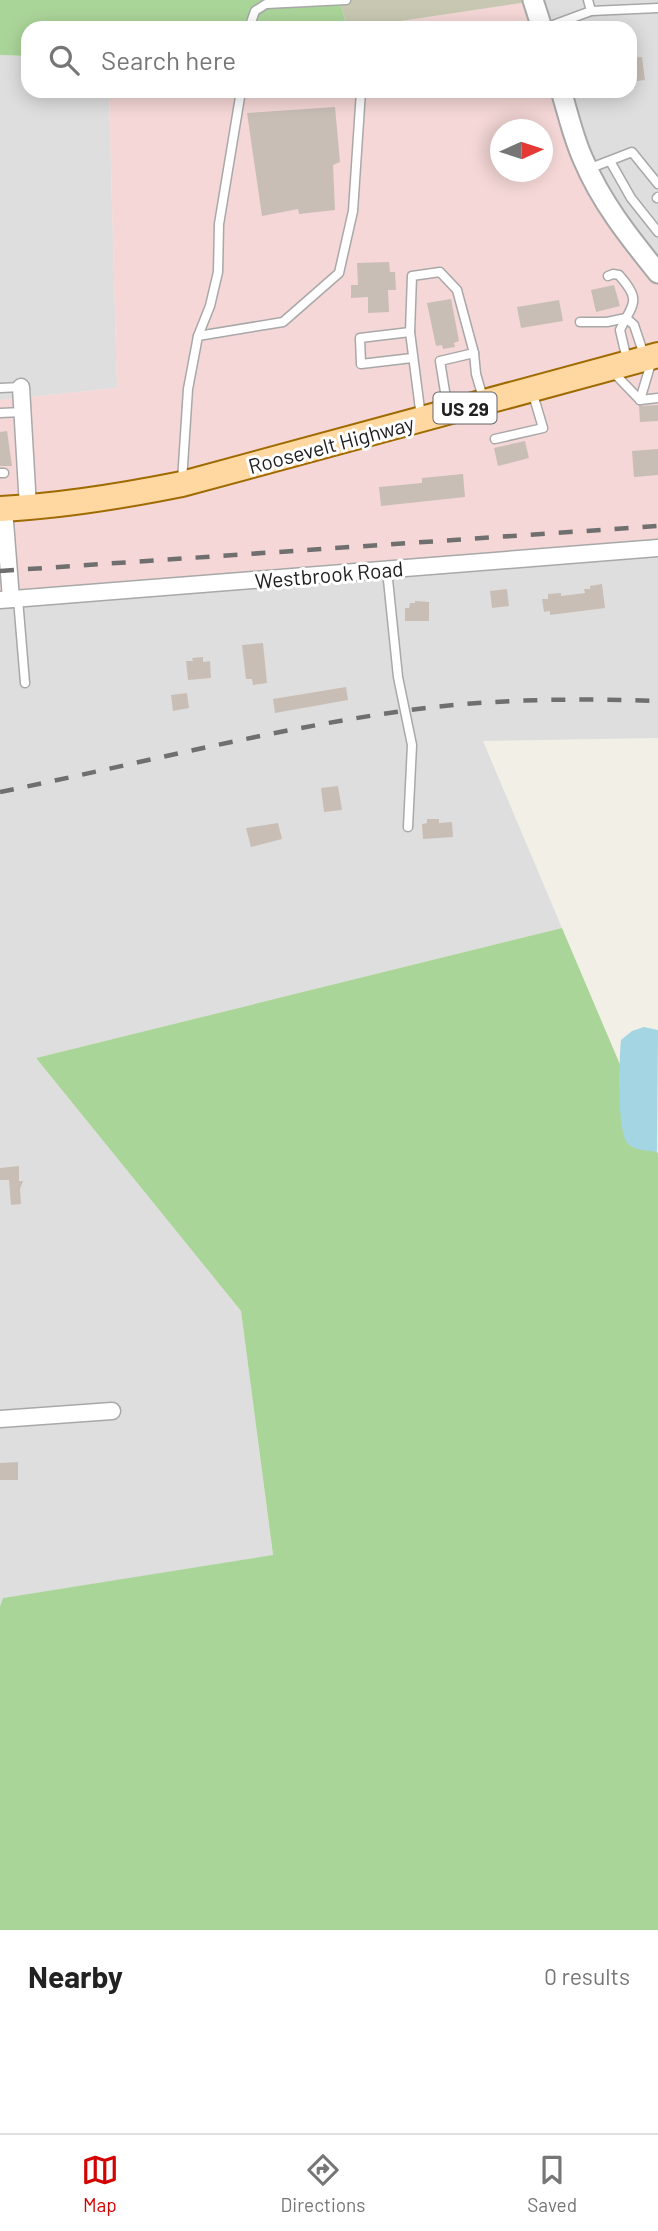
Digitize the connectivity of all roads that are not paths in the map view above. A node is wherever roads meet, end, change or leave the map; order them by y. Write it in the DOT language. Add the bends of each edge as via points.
graph roads {
  1 [pos="346,0"];
  2 [pos="533,0"];
  3 [pos="588,0"];
  4 [pos="658,8"];
  5 [pos="591,11"];
  6 [pos="251,21"];
  7 [pos="540,21"];
  8 [pos="563,21"];
  9 [pos="240,98"];
  10 [pos="361,98"];
  11 [pos="563,98"];
  12 [pos="610,161"];
  13 [pos="587,169"];
  14 [pos="652,181"];
  15 [pos="658,232"];
  16 [pos="657,271"];
  17 [pos="608,276"];
  18 [pos="626,318"];
  19 [pos="580,322"];
  20 [pos="410,332"];
  21 [pos="198,336"];
  22 [pos="474,353"];
  23 [pos="412,358"];
  24 [pos="639,360"];
  25 [pos="21,387"];
  26 [pos="0,388"];
  27 [pos="532,390"];
  28 [pos="658,398"];
  29 [pos="640,400"];
  30 [pos="484,403"];
  31 [pos="23,412"];
  32 [pos="0,413"];
  33 [pos="448,413"];
  34 [pos="421,420"];
  35 [pos="495,439"];
  36 [pos="182,484"];
  37 [pos="11,508"];
  38 [pos="658,548"];
  39 [pos="387,570"];
  40 [pos="10,599"];
  41 [pos="24,683"];
  42 [pos="408,827"];
  43 [pos="112,1411"];
  44 [pos="0,1419"];
  1 -- 6 [label="lane" via="266,4 255,11"];
  2 -- 7 [label="street"];
  3 -- 5 [label="lane"];
  4 -- 5 [label="lane"];
  5 -- 8 [label="lane"];
  9 -- 21 [label="lane" via="219,224 218,272"];
  10 -- 21 [label="lane" via="353,211 339,274 284,322"];
  11 -- 13 [label="street"];
  12 -- 13 [label="lane"];
  12 -- 14 [label="lane" via="632,152"];
  12 -- 15 [label="lane"];
  13 -- 16 [label="street" via="616,220"];
  17 -- 18 [label="lane" via="619,275 633,297 633,310"];
  18 -- 19 [label="lane"];
  18 -- 24 [label="lane" via="634,325"];
  18 -- 24 [label="lane" via="620,330"];
  20 -- 22 [label="lane" via="412,276 440,272 457,290"];
  20 -- 23 [label="lane"];
  20 -- 23 [label="lane" via="360,338 361,364"];
  21 -- 36 [label="lane" via="188,389"];
  22 -- 30 [label="lane"];
  22 -- 33 [label="lane" via="440,361"];
  23 -- 34 [label="lane"];
  24 -- 27 [label="main road, Roosevelt Highway / US 29"];
  24 -- 29 [label="lane"];
  24 -- 29 [label="lane"];
  25 -- 26 [label="lane"];
  25 -- 31 [label="street"];
  27 -- 30 [label="main road, Roosevelt Highway / US 29"];
  27 -- 35 [label="lane" via="543,428"];
  28 -- 29 [label="lane"];
  30 -- 33 [label="main road, Roosevelt Highway / US 29"];
  31 -- 32 [label="lane"];
  31 -- 37 [label="street"];
  33 -- 34 [label="main road, Roosevelt Highway / US 29"];
  34 -- 36 [label="main road, Roosevelt Highway / US 29"];
  36 -- 37 [label="main road, Roosevelt Highway / US 29" via="118,497"];
  37 -- 40 [label="street"];
  38 -- 39 [label="street, Westbrook Road"];
  39 -- 40 [label="street, Westbrook Road"];
  39 -- 42 [label="lane" via="398,677 412,745"];
  40 -- 41 [label="lane"];
  43 -- 44 [label="street"];
}
